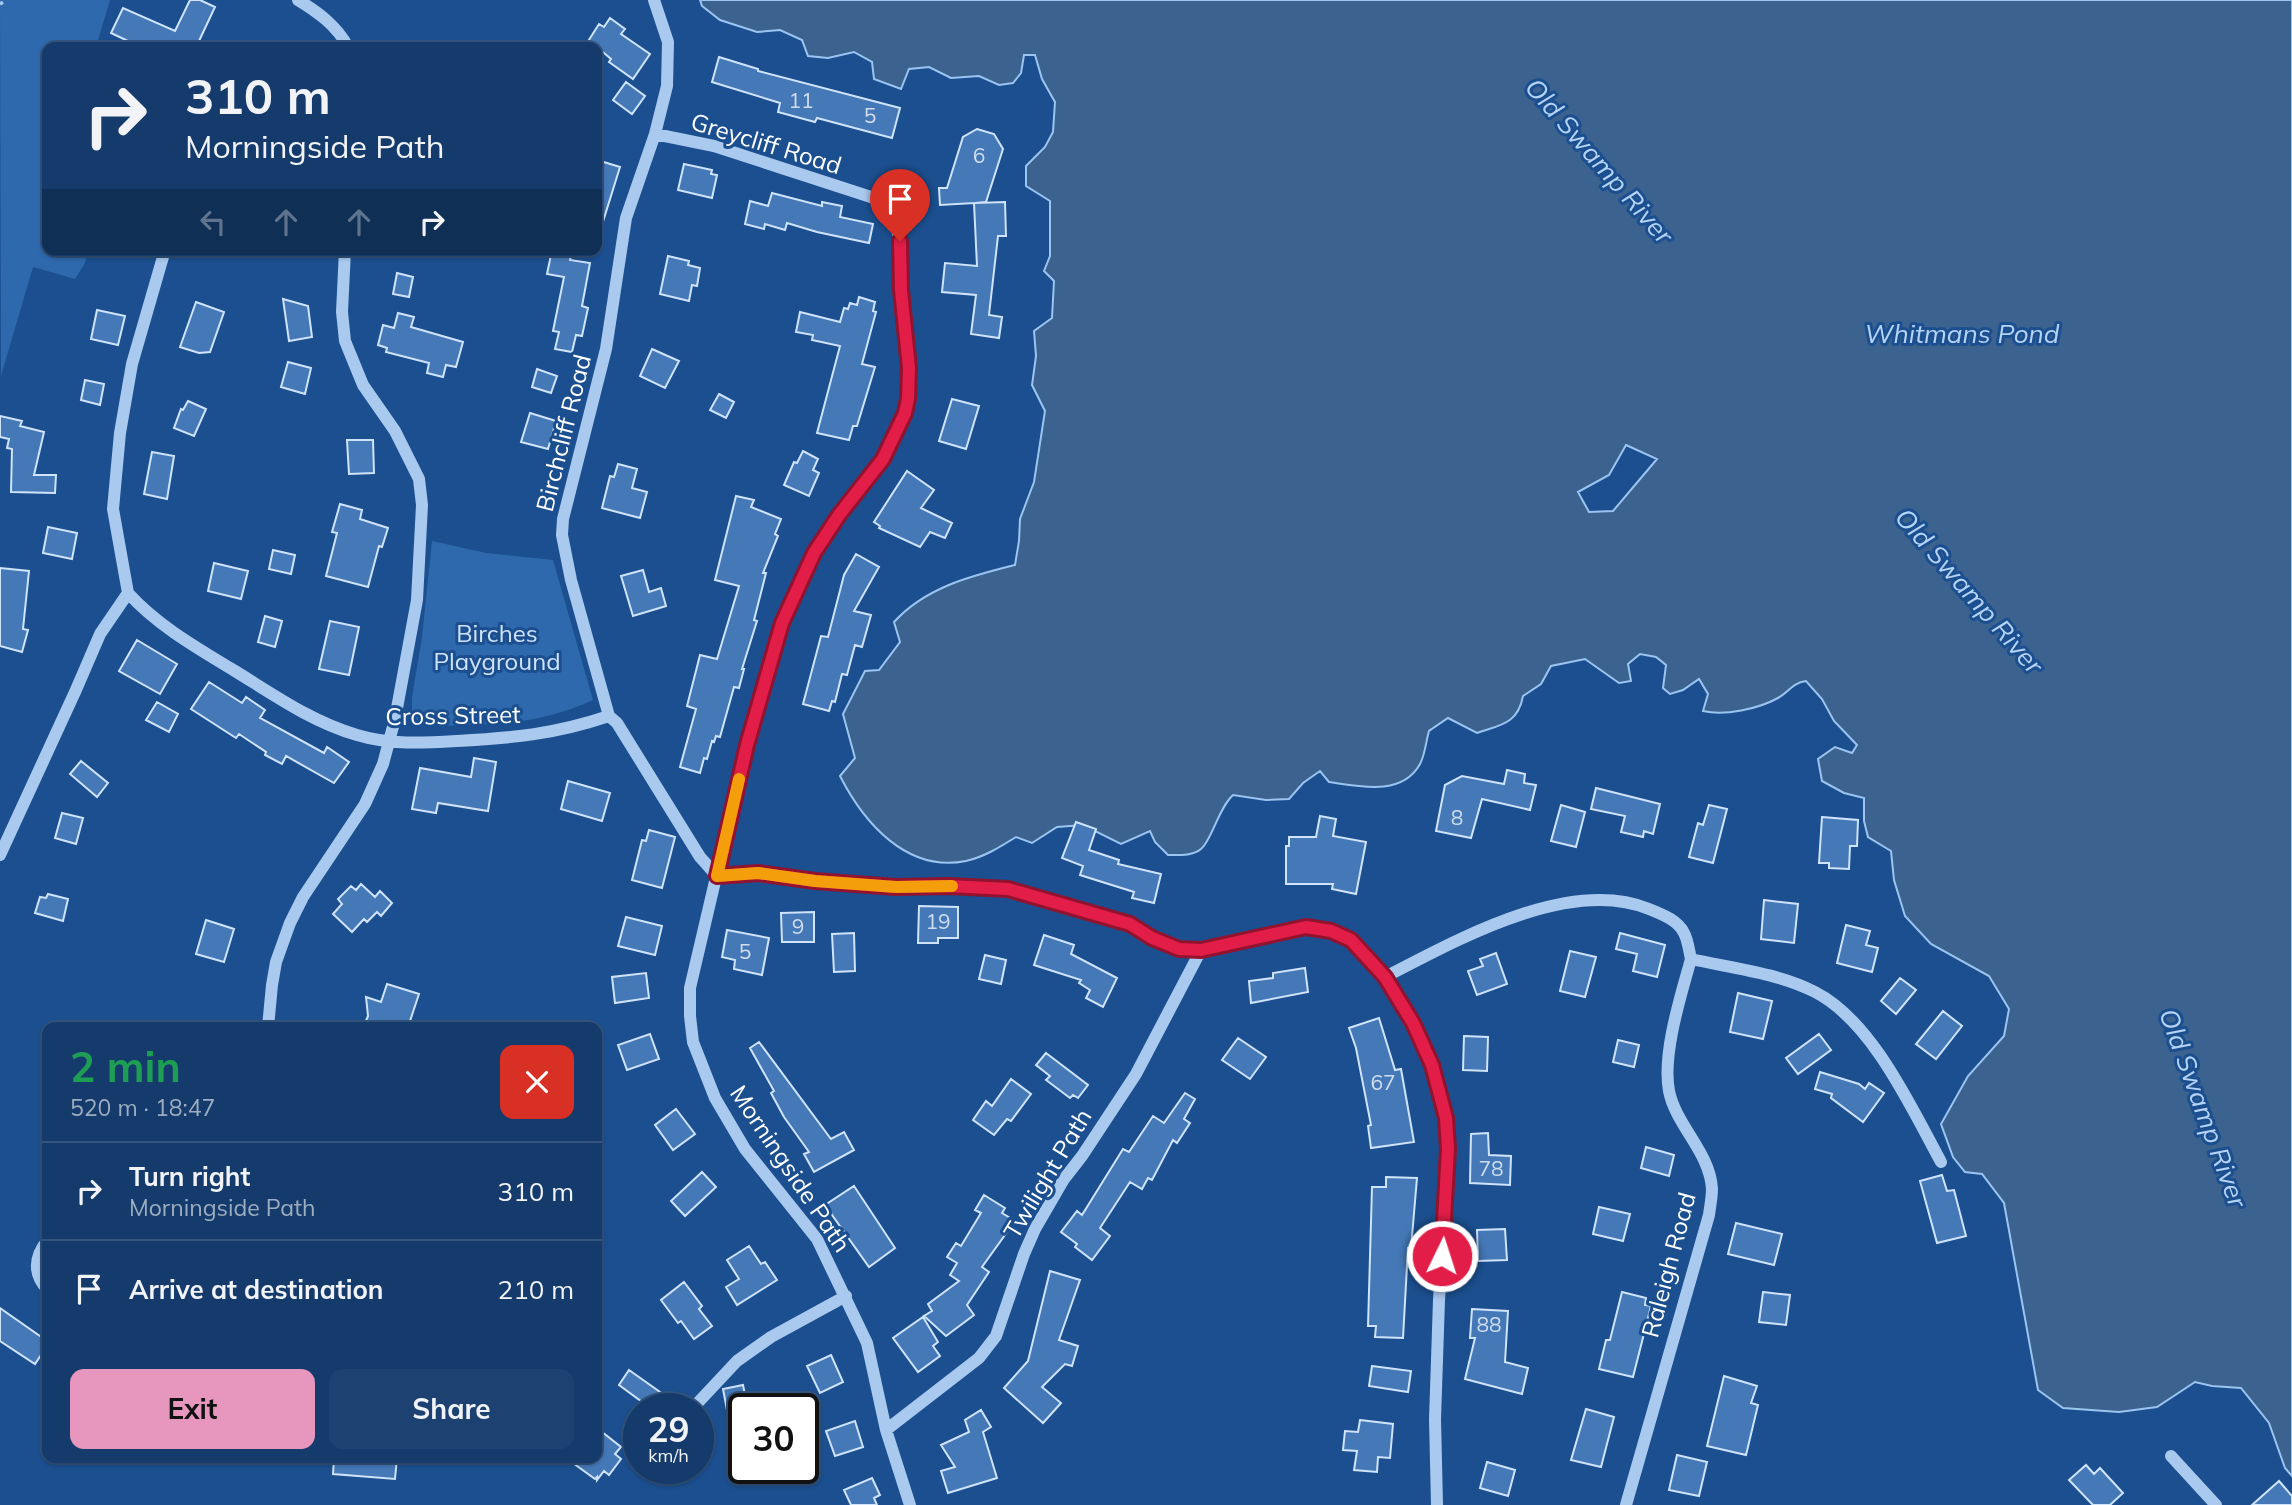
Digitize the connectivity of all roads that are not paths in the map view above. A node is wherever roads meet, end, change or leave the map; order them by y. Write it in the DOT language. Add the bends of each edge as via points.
graph roads {
  1 [pos="298,0"];
  2 [pos="654,0"];
  3 [pos="345,42"];
  4 [pos="655,134"];
  5 [pos="895,222"];
  6 [pos="163,256"];
  7 [pos="345,256"];
  8 [pos="128,593"];
  9 [pos="609,716"];
  10 [pos="388,743"];
  11 [pos="0,855"];
  12 [pos="717,876"];
  13 [pos="1201,950"];
  14 [pos="1691,959"];
  15 [pos="1385,977"];
  16 [pos="268,1022"];
  17 [pos="1941,1162"];
  18 [pos="42,1247"];
  19 [pos="42,1283"];
  20 [pos="846,1296"];
  21 [pos="707,1393"];
  22 [pos="886,1430"];
  23 [pos="2171,1456"];
  24 [pos="910,1505"];
  25 [pos="1437,1505"];
  26 [pos="1626,1505"];
  27 [pos="2216,1505"];
  1 -- 3 [label="street" via="327,20"];
  2 -- 4 [label="street, Birchcliff Road" via="668,42 667,86"];
  4 -- 5 [label="street, Greycliff Road" via="715,146 874,198"];
  4 -- 9 [label="street, Birchcliff Road" via="626,218 606,349 563,519 571,580"];
  5 -- 12 [label="street, Morningside Path" via="909,368 905,413 883,459 814,553 782,623 747,745"];
  6 -- 8 [label="street" via="132,364 120,433 113,509"];
  7 -- 10 [label="street" via="345,341 363,385 395,431 419,479 422,506 417,600"];
  8 -- 10 [label="street, Cross Street" via="185,640 299,711 355,735"];
  8 -- 11 [label="street" via="100,634"];
  9 -- 10 [label="street, Cross Street" via="542,735"];
  9 -- 12 [label="street, Birchcliff Road"];
  10 -- 16 [label="street" via="365,804 290,923 276,962"];
  12 -- 13 [label="street" via="758,873 896,887 1008,889 1130,924 1179,949"];
  12 -- 20 [label="street, Morningside Path" via="690,988 693,1042 715,1098 746,1149 817,1240"];
  13 -- 15 [label="street" via="1306,927 1351,940"];
  13 -- 22 [label="street, Twilight Path" via="1136,1073 1035,1229 996,1336 979,1358"];
  14 -- 15 [label="street" via="1684,932 1666,915 1642,906 1575,900 1466,936"];
  14 -- 17 [label="street" via="1783,980 1833,1002 1894,1076"];
  14 -- 26 [label="street, Raleigh Road" via="1676,1010 1669,1089 1677,1114 1704,1161 1712,1188 1709,1215"];
  15 -- 25 [label="street" via="1432,1065 1446,1118 1435,1419"];
  18 -- 19 [label="street" via="37,1269"];
  20 -- 21 [label="street" via="771,1337 737,1361"];
  20 -- 22 [label="street, Morningside Path" via="866,1343"];
  22 -- 24 [label="street, Morningside Path"];
  23 -- 27 [label="street"];
}
